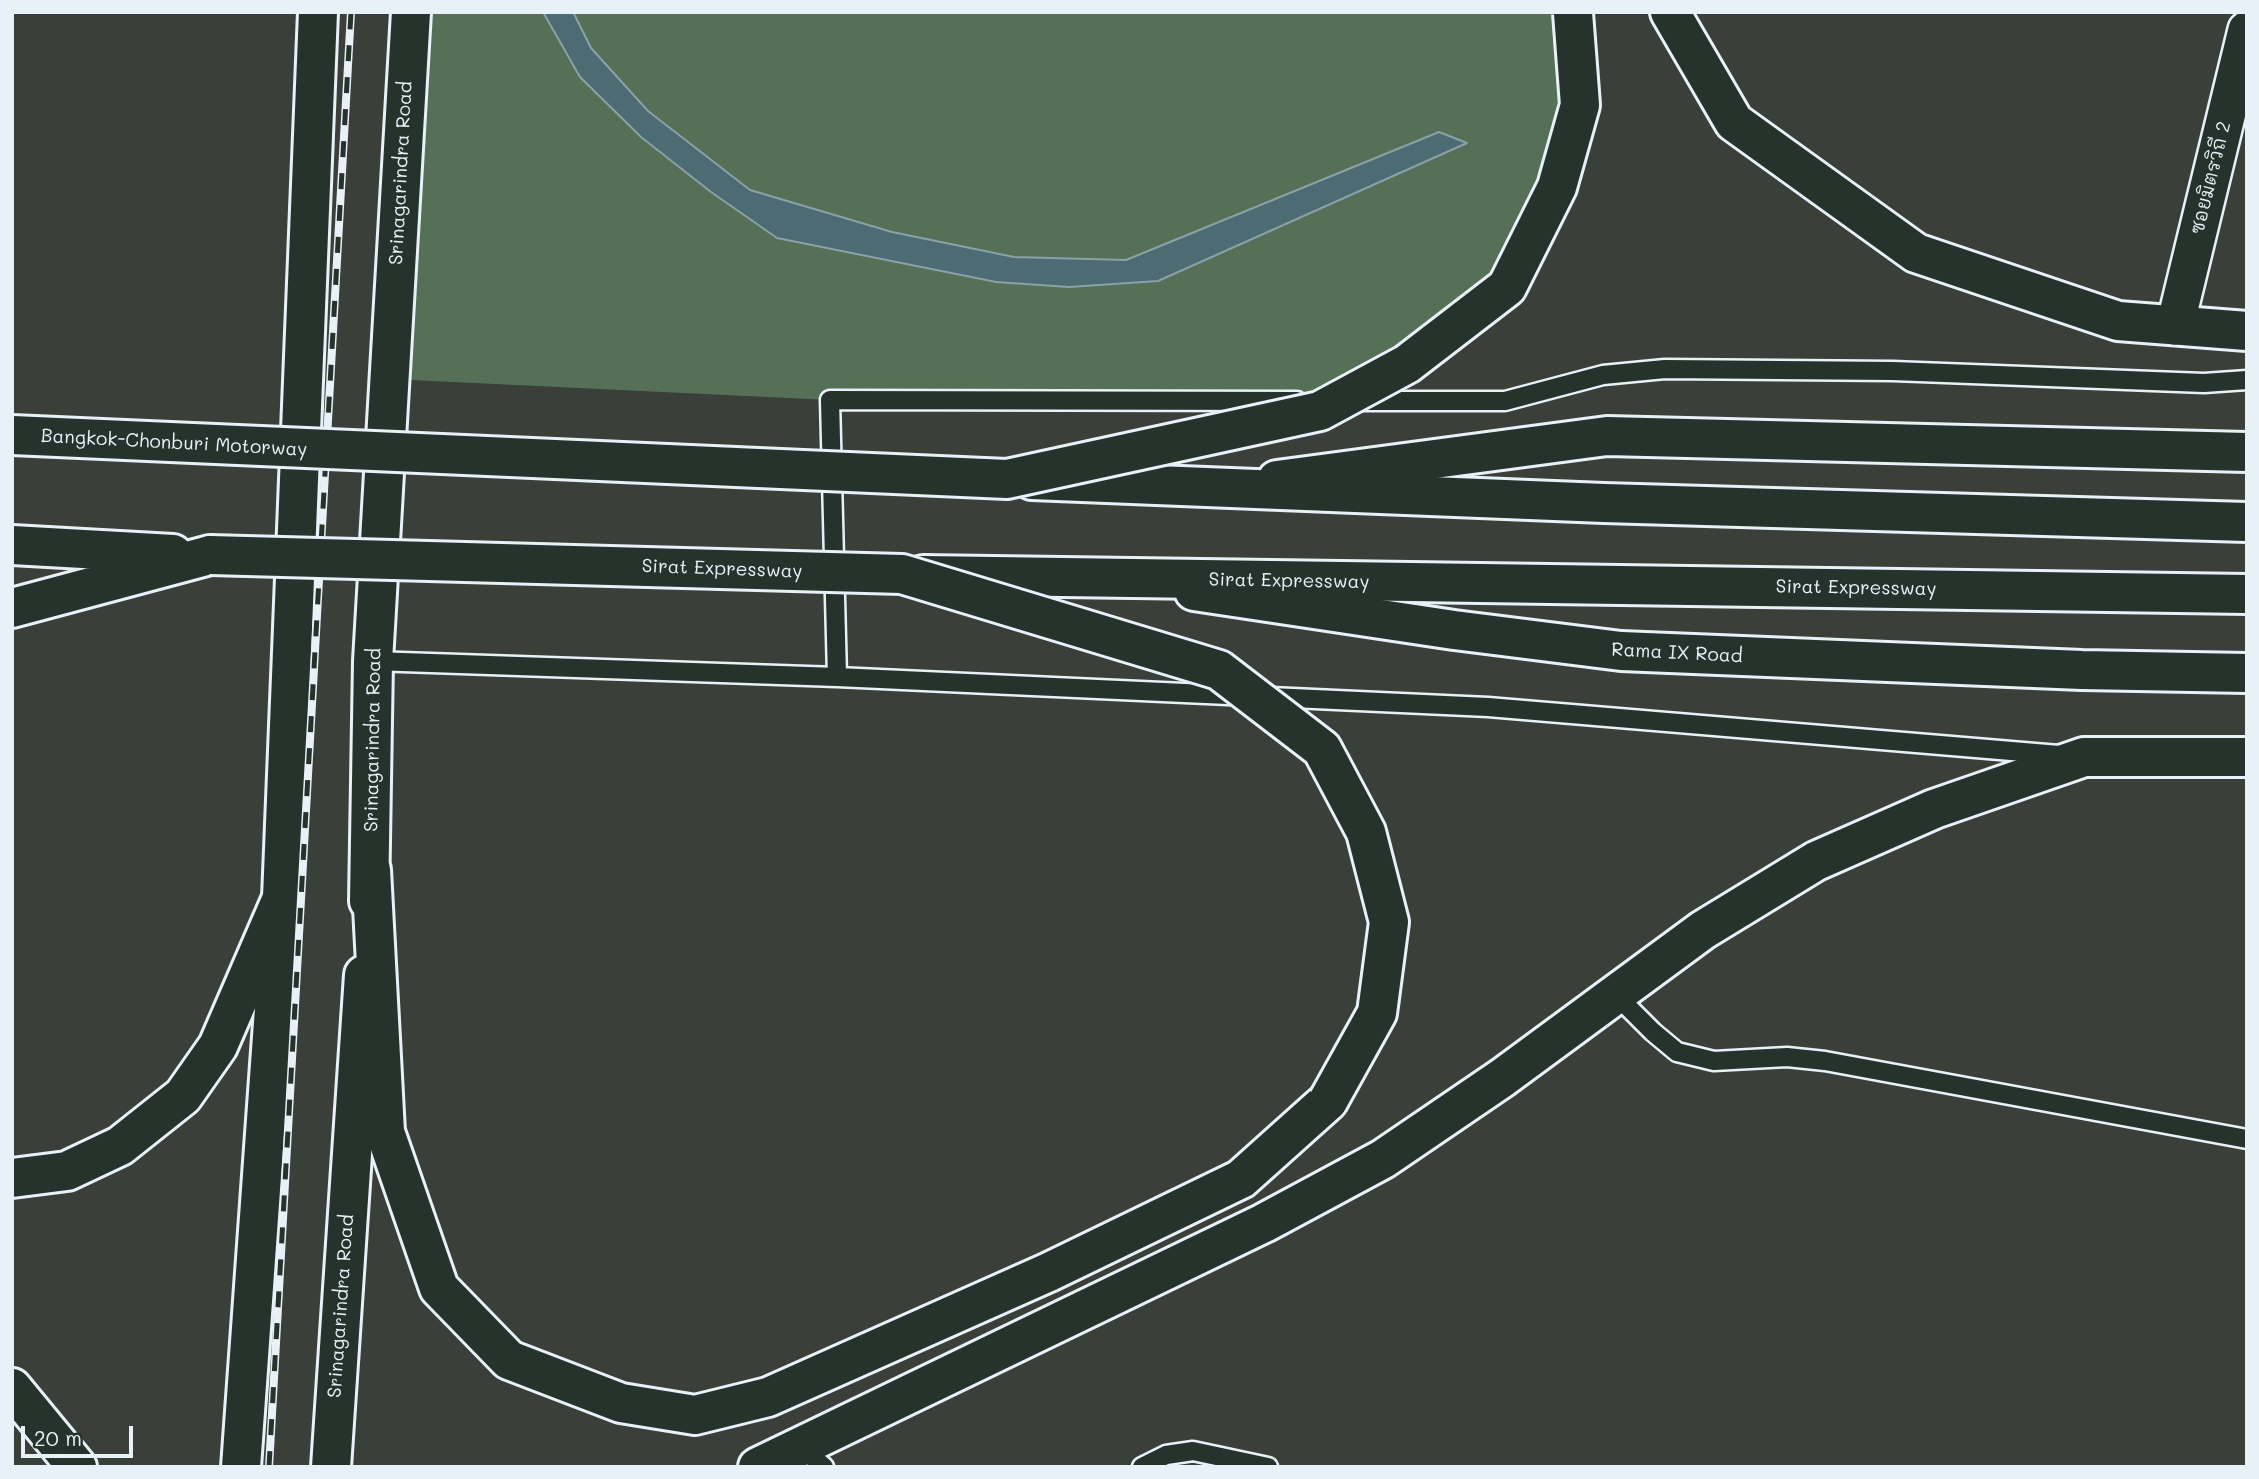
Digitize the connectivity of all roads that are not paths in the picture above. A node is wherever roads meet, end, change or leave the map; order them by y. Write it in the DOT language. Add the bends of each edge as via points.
graph roads {
  1 [pos="318,12"];
  2 [pos="411,12"];
  3 [pos="1670,12"];
  4 [pos="1573,13"];
  5 [pos="2247,30"];
  6 [pos="2175,326"];
  7 [pos="2247,331"];
  8 [pos="2247,380"];
  9 [pos="12,435"];
  10 [pos="2247,452"];
  11 [pos="1007,479"];
  12 [pos="1226,486"];
  13 [pos="2247,522"];
  14 [pos="12,545"];
  15 [pos="210,555"];
  16 [pos="902,574"];
  17 [pos="1112,579"];
  18 [pos="2247,594"];
  19 [pos="12,608"];
  20 [pos="373,661"];
  21 [pos="2247,673"];
  22 [pos="837,677"];
  23 [pos="2084,757"];
  24 [pos="2247,757"];
  25 [pos="371,870"];
  26 [pos="282,898"];
  27 [pos="1615,994"];
  28 [pos="2247,1139"];
  29 [pos="12,1178"];
  30 [pos="12,1388"];
  31 [pos="812,1456"];
  32 [pos="77,1467"];
  33 [pos="241,1467"];
  34 [pos="331,1467"];
  35 [pos="758,1467"];
  36 [pos="1142,1467"];
  37 [pos="1268,1467"];
  1 -- 26 [label="main road"];
  2 -- 20 [label="main road, Srinagarindra Road"];
  3 -- 6 [label="main road" via="1734,122 1916,253 2118,321"];
  4 -- 11 [label="main road, bridge" via="1580,104 1557,187 1507,286 1407,365 1320,411"];
  5 -- 6 [label="street, ซอยมิตรวิถี 2"];
  6 -- 7 [label="main road"];
  8 -- 22 [label="lane" via="2204,383 1893,371 1665,369 1603,375 1505,401 830,400"];
  9 -- 11 [label="main road, Bangkok-Chonburi Motorway, bridge"];
  10 -- 12 [label="main road" via="1607,436"];
  11 -- 12 [label="main road, bridge"];
  12 -- 13 [label="main road" via="1604,503"];
  14 -- 15 [label="main road"];
  15 -- 16 [label="main road, Sirat Expressway, bridge"];
  15 -- 19 [label="main road"];
  16 -- 17 [label="main road, Sirat Expressway, bridge"];
  16 -- 25 [label="main road, bridge" via="1219,670 1322,749 1366,832 1389,922 1377,1013 1328,1101 1241,1179 1049,1272 768,1397 695,1415 621,1403 509,1360 439,1287 385,1132"];
  17 -- 18 [label="main road, Sirat Expressway"];
  17 -- 21 [label="main road, Rama IX Road" via="1621,651"];
  20 -- 22 [label="lane"];
  20 -- 25 [label="main road, Srinagarindra Road"];
  22 -- 23 [label="lane" via="1489,706"];
  23 -- 24 [label="main road"];
  23 -- 27 [label="main road" via="1934,809 1815,861 1703,930"];
  25 -- 34 [label="main road, Srinagarindra Road"];
  26 -- 29 [label="main road" via="218,1046 183,1096 120,1146 67,1171"];
  26 -- 33 [label="main road"];
  27 -- 28 [label="lane" via="1677,1052 1714,1061 1825,1061"];
  27 -- 31 [label="main road" via="1383,1159"];
  30 -- 32 [label="main road"];
  31 -- 35 [label="main road"];
  36 -- 37 [label="lane" via="1166,1455 1193,1451"];
}
